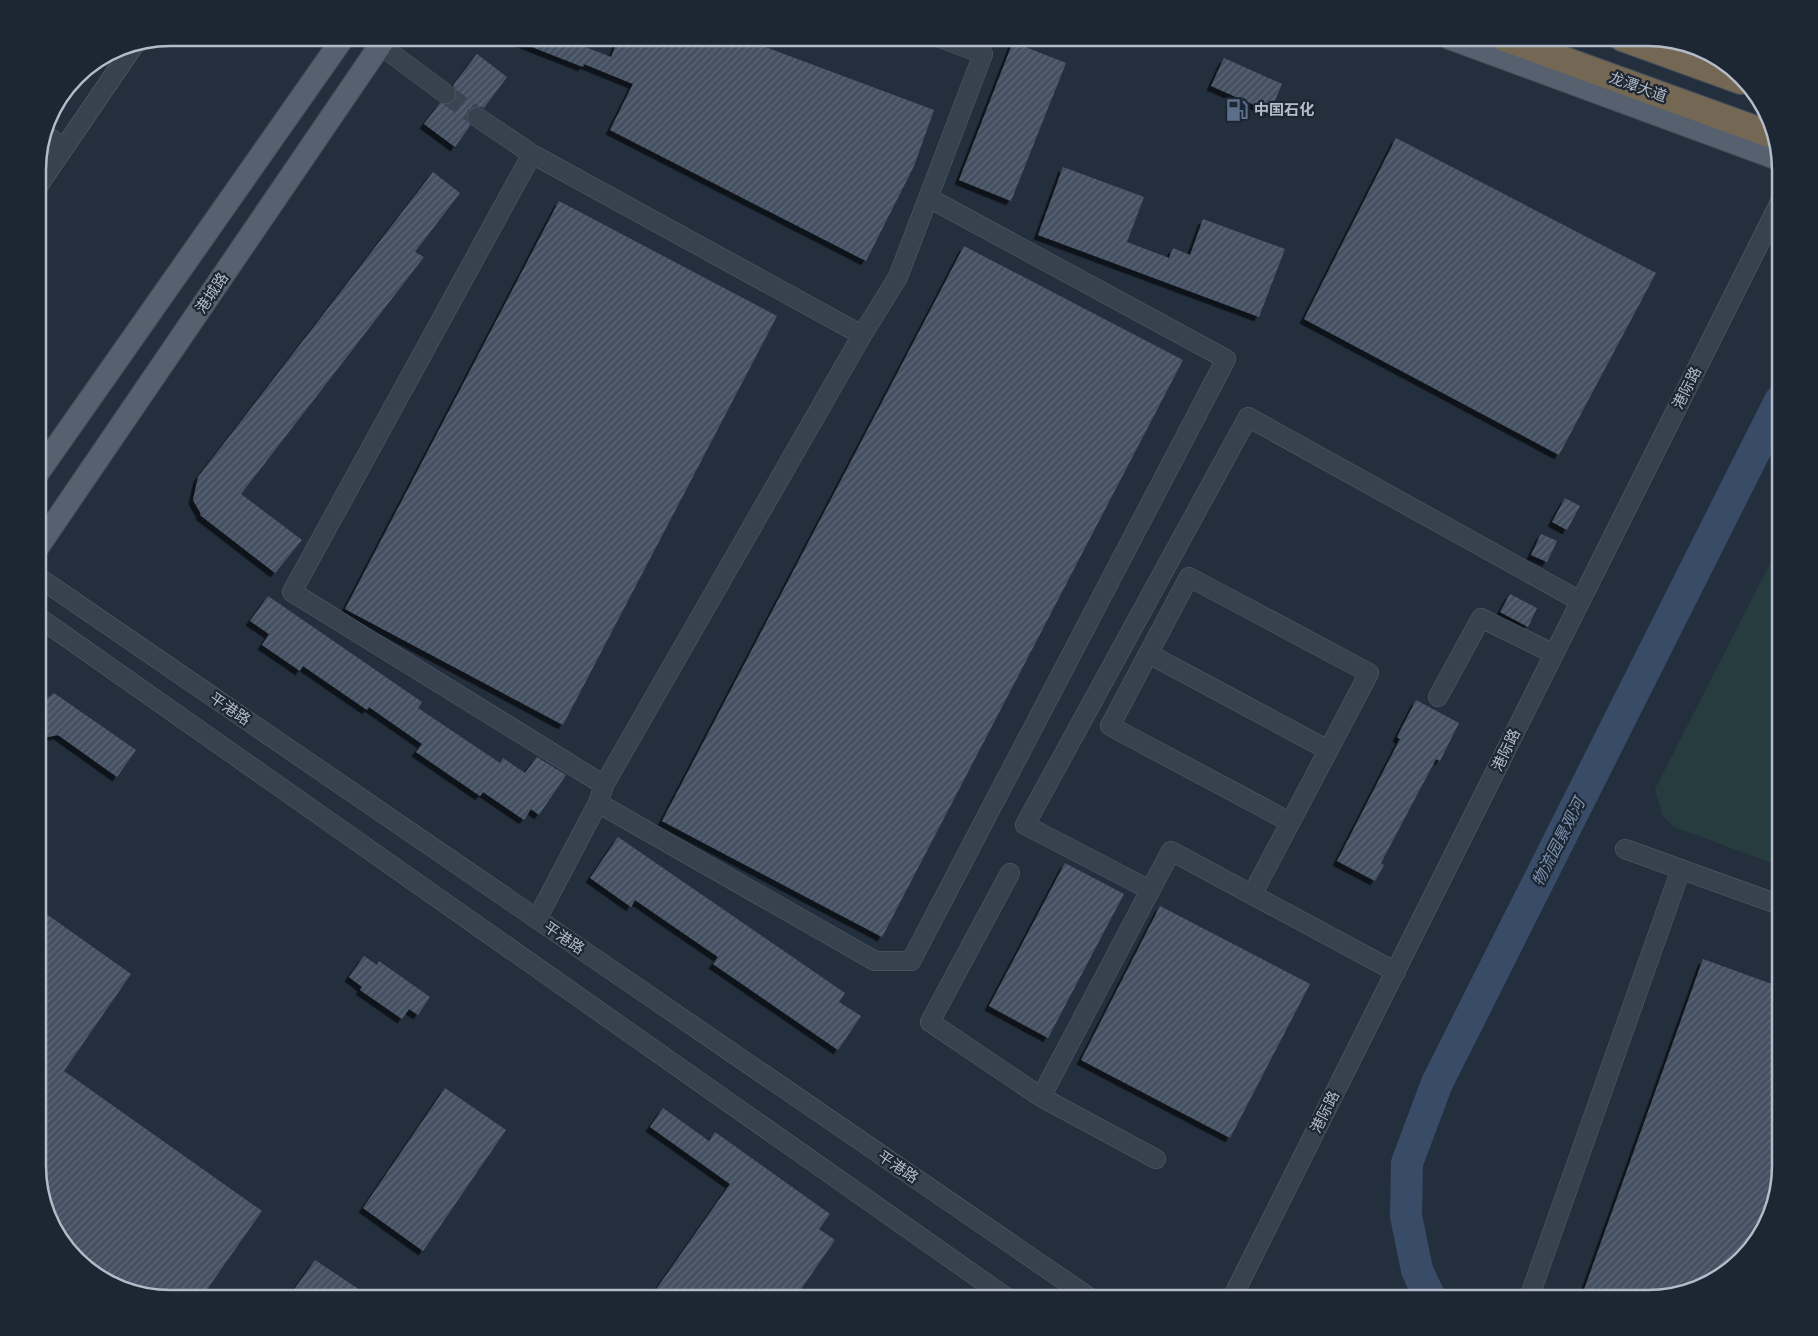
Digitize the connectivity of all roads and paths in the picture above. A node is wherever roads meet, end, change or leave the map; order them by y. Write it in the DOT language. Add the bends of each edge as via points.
graph roads {
  1 [pos="963,46"];
  2 [pos="1471,46"];
  3 [pos="1526,46"];
  4 [pos="1644,46"];
  5 [pos="337,47"];
  6 [pos="378,47"];
  7 [pos="389,47"];
  8 [pos="128,54"];
  9 [pos="1727,76"];
  10 [pos="446,94"];
  11 [pos="477,117"];
  12 [pos="1766,133"];
  13 [pos="50,138"];
  14 [pos="64,148"];
  15 [pos="532,154"];
  16 [pos="1771,156"];
  17 [pos="47,173"];
  18 [pos="928,198"];
  19 [pos="1772,218"];
  20 [pos="862,335"];
  21 [pos="47,459"];
  22 [pos="47,534"];
  23 [pos="47,583"];
  24 [pos="1580,601"];
  25 [pos="47,623"];
  26 [pos="1149,654"];
  27 [pos="1554,654"];
  28 [pos="1438,697"];
  29 [pos="1328,750"];
  30 [pos="604,786"];
  31 [pos="598,803"];
  32 [pos="1290,822"];
  33 [pos="1625,849"];
  34 [pos="1681,869"];
  35 [pos="1010,873"];
  36 [pos="1150,890"];
  37 [pos="1252,895"];
  38 [pos="1772,902"];
  39 [pos="537,919"];
  40 [pos="1396,972"];
  41 [pos="1041,1097"];
  42 [pos="1156,1160"];
  43 [pos="996,1290"];
  44 [pos="1078,1290"];
  45 [pos="1236,1290"];
  46 [pos="1532,1290"];
  1 -- 18 [label="street" via="983,54"];
  2 -- 16 [label="main road"];
  3 -- 12 [label="highway, 龙潭大道"];
  4 -- 9 [label="highway"];
  5 -- 21 [label="main road"];
  6 -- 22 [label="main road, 港城路"];
  7 -- 10 [label="street"];
  8 -- 14 [label="street"];
  11 -- 15 [label="street"];
  13 -- 14 [label="street"];
  14 -- 17 [label="street"];
  15 -- 20 [label="street"];
  15 -- 30 [label="street" via="292,592"];
  18 -- 20 [label="street" via="898,277"];
  18 -- 31 [label="street" via="1226,359 911,961 875,961"];
  19 -- 24 [label="street, 港际路"];
  20 -- 30 [label="street"];
  23 -- 39 [label="street, 平港路"];
  24 -- 27 [label="street, 港际路"];
  24 -- 36 [label="street" via="1248,417 1025,825"];
  25 -- 43 [label="street"];
  26 -- 29 [label="street"];
  26 -- 29 [label="street" via="1189,577 1368,673"];
  26 -- 32 [label="street" via="1110,726"];
  27 -- 28 [label="street" via="1481,618"];
  27 -- 40 [label="street, 港际路"];
  29 -- 32 [label="street"];
  30 -- 31 [label="street"];
  31 -- 39 [label="street"];
  32 -- 37 [label="street"];
  33 -- 34 [label="street"];
  34 -- 38 [label="street"];
  34 -- 46 [label="street"];
  35 -- 41 [label="street" via="930,1022"];
  36 -- 37 [label="street" via="1170,851"];
  36 -- 41 [label="street"];
  37 -- 40 [label="street"];
  39 -- 44 [label="street, 平港路"];
  40 -- 45 [label="street, 港际路"];
  41 -- 42 [label="street"];
}
